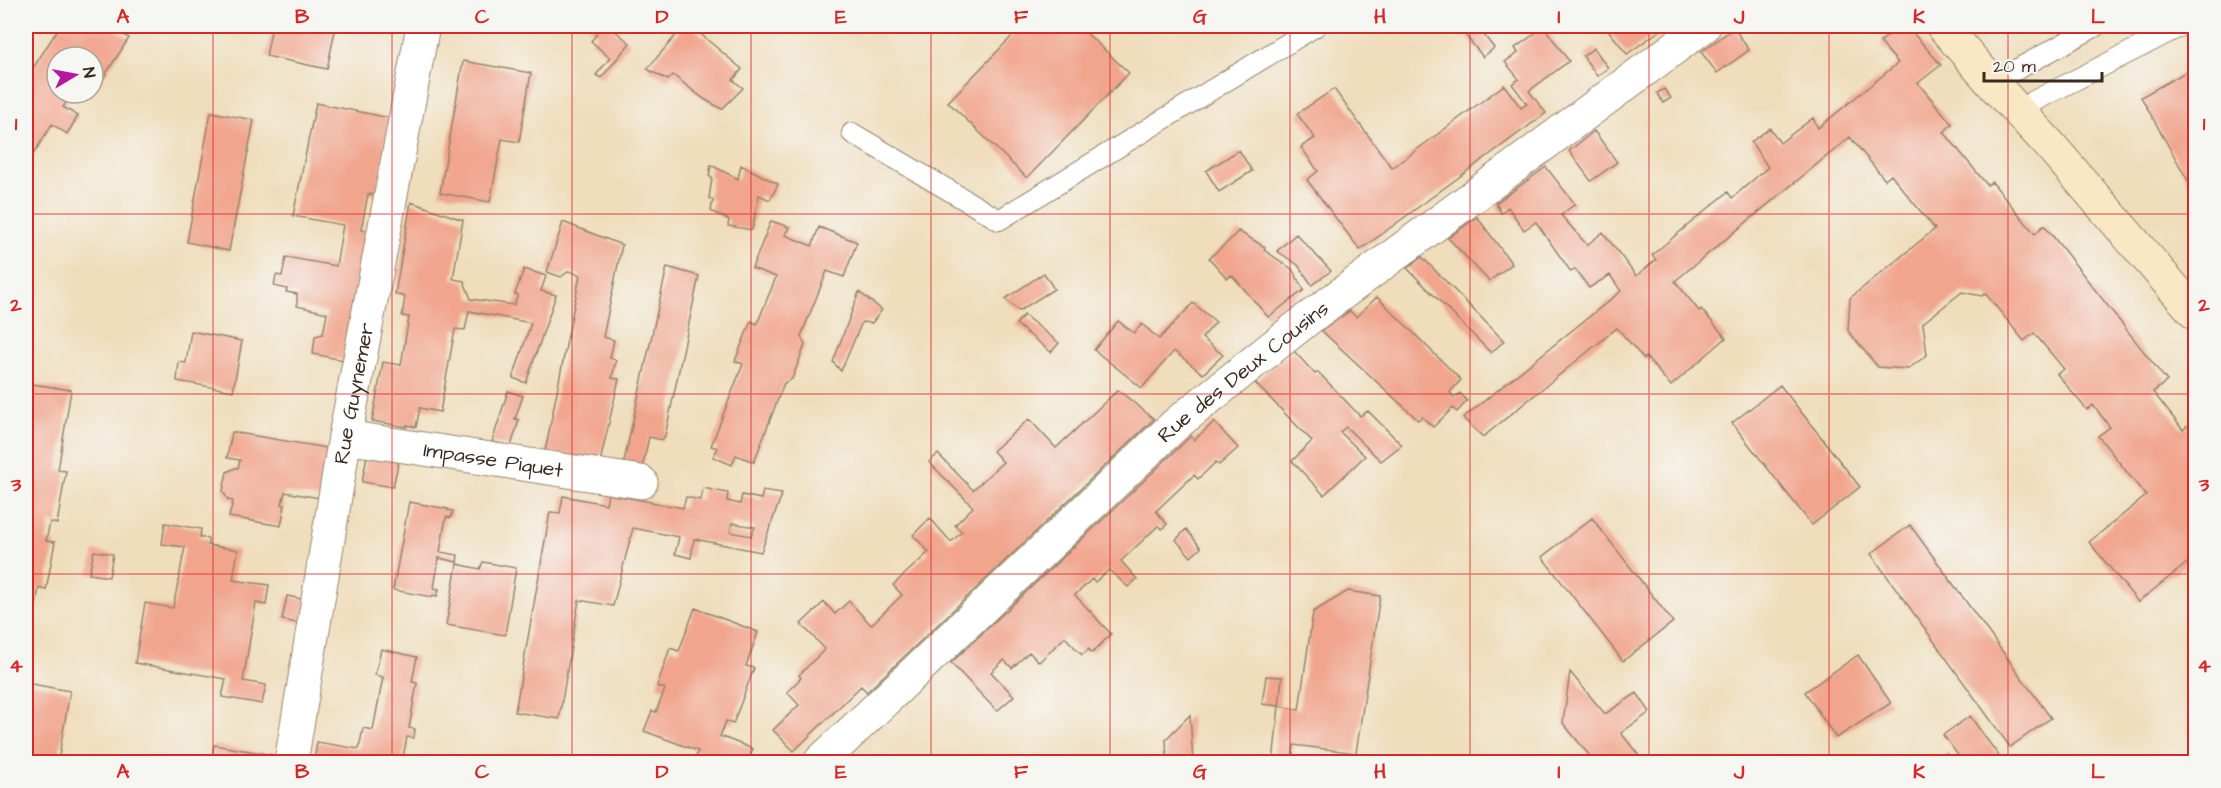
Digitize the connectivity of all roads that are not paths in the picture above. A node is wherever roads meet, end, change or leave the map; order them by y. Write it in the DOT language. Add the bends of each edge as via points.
graph roads {
  1 [pos="423,26"];
  2 [pos="1316,26"];
  3 [pos="1704,26"];
  4 [pos="1943,26"];
  5 [pos="2096,26"];
  6 [pos="2181,26"];
  7 [pos="1992,83"];
  8 [pos="2020,113"];
  9 [pos="852,133"];
  10 [pos="2196,314"];
  11 [pos="345,437"];
  12 [pos="641,482"];
  13 [pos="291,762"];
  14 [pos="820,762"];
  1 -- 11 [label="street, Rue Guynemer"];
  2 -- 9 [label="lane" via="999,220"];
  3 -- 14 [label="street, Rue des Deux Cousins" via="1309,318 1176,424"];
  4 -- 7 [label="street"];
  5 -- 7 [label="lane"];
  6 -- 8 [label="lane" via="2034,101"];
  7 -- 8 [label="street"];
  8 -- 10 [label="street"];
  11 -- 12 [label="street, Impasse Piquet"];
  11 -- 13 [label="street, Rue Guynemer"];
}
